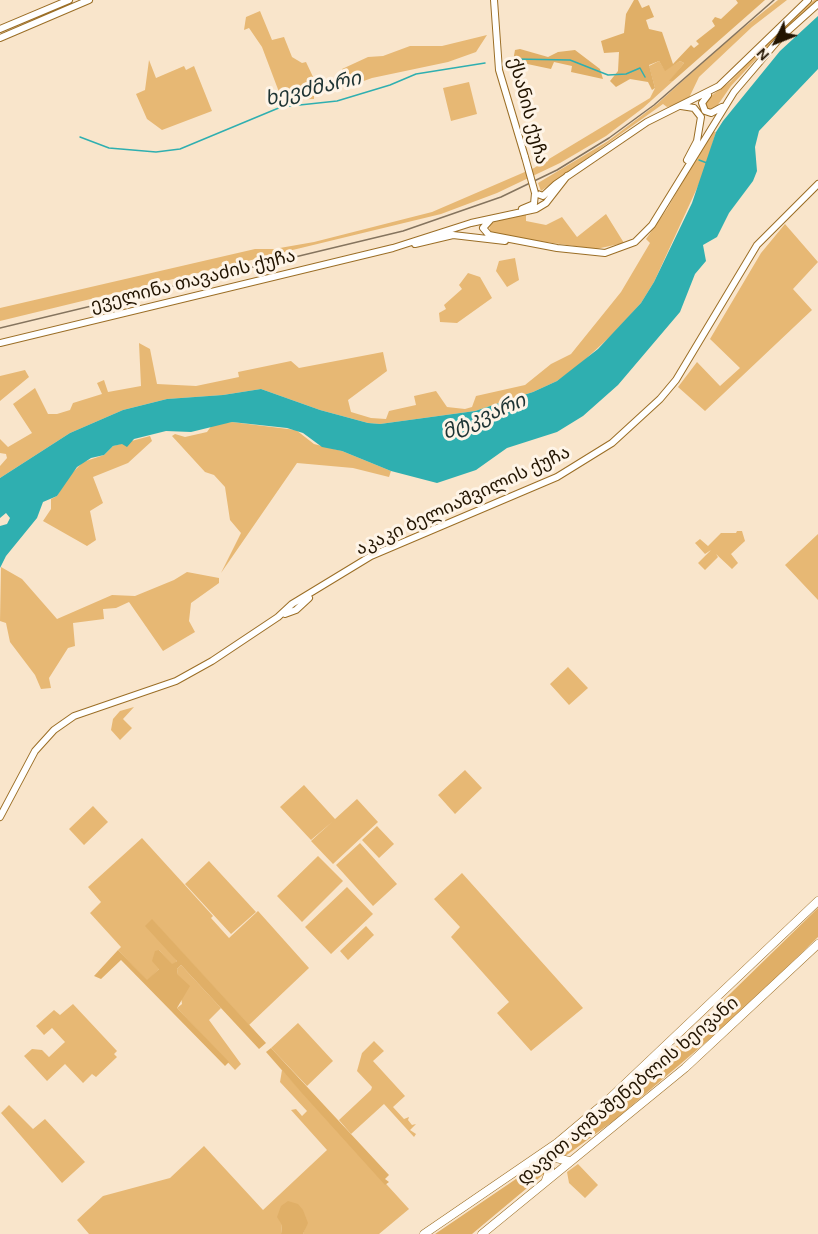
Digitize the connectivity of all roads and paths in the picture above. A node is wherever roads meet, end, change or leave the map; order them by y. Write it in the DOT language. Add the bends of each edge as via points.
graph roads {
  1 [pos="69,0"];
  2 [pos="89,0"];
  3 [pos="494,0"];
  4 [pos="808,0"];
  5 [pos="818,4"];
  6 [pos="0,29"];
  7 [pos="0,38"];
  8 [pos="713,90"];
  9 [pos="681,106"];
  10 [pos="723,106"];
  11 [pos="684,172"];
  12 [pos="567,176"];
  13 [pos="818,184"];
  14 [pos="535,193"];
  15 [pos="516,212"];
  16 [pos="494,217"];
  17 [pos="511,241"];
  18 [pos="393,248"];
  19 [pos="0,343"];
  20 [pos="0,817"];
  21 [pos="818,901"];
  22 [pos="818,944"];
  23 [pos="557,1143"];
  24 [pos="530,1161"];
  25 [pos="569,1161"];
  26 [pos="546,1181"];
  27 [pos="424,1234"];
  28 [pos="482,1234"];
  1 -- 6 [label="main road"];
  2 -- 7 [label="main road"];
  3 -- 14 [label="main road, ქსანის ქუჩა, bridge" via="499,70"];
  4 -- 8 [label="main road, ქსანის ქუჩა"];
  5 -- 10 [label="main road" via="780,38"];
  8 -- 9 [label="main road, ქსანის ქუჩა"];
  8 -- 10 [label="main road" via="702,107 711,112"];
  9 -- 11 [label="main road" via="697,109 702,121"];
  9 -- 12 [label="main road, ქსანის ქუჩა" via="646,122"];
  10 -- 11 [label="main road"];
  11 -- 17 [label="main road, ეველინა თავაძის ქუჩა" via="647,232 622,248 590,253"];
  12 -- 14 [label="main road, ქსანის ქუჩა" via="543,196"];
  12 -- 15 [label="main road, ეველინა თავაძის ქუჩა" via="543,205"];
  13 -- 20 [label="main road, აკაკი ბელიაშვილის ქუჩა" via="757,245 676,380 612,443 557,477 381,551 176,681 74,716 54,730 24,768"];
  14 -- 15 [label="main road, ქსანის ქუჩა" via="533,205"];
  15 -- 16 [label="main road, ეველინა თავაძის ქუჩა"];
  16 -- 17 [label="main road, ეველინა თავაძის ქუჩა" via="484,225 485,232"];
  16 -- 18 [label="main road, ეველინა თავაძის ქუჩა"];
  17 -- 18 [label="main road, ეველინა თავაძის ქუჩა" via="453,235"];
  18 -- 19 [label="main road, ეველინა თავაძის ქუჩა"];
  21 -- 23 [label="highway, დავით აღმაშენებლის ხეივანი" via="613,1096"];
  22 -- 25 [label="highway, დავით აღმაშენებლის ხეივანი" via="685,1068"];
  23 -- 24 [label="highway, დავით აღმაშენებლის ხეივანი"];
  23 -- 25 [label="highway" via="556,1158"];
  24 -- 26 [label="highway" via="540,1160 549,1167"];
  24 -- 27 [label="highway, დავით აღმაშენებლის ხეივანი"];
  25 -- 26 [label="highway, დავით აღმაშენებლის ხეივანი"];
  26 -- 28 [label="highway, დავით აღმაშენებლის ხეივანი"];
}
